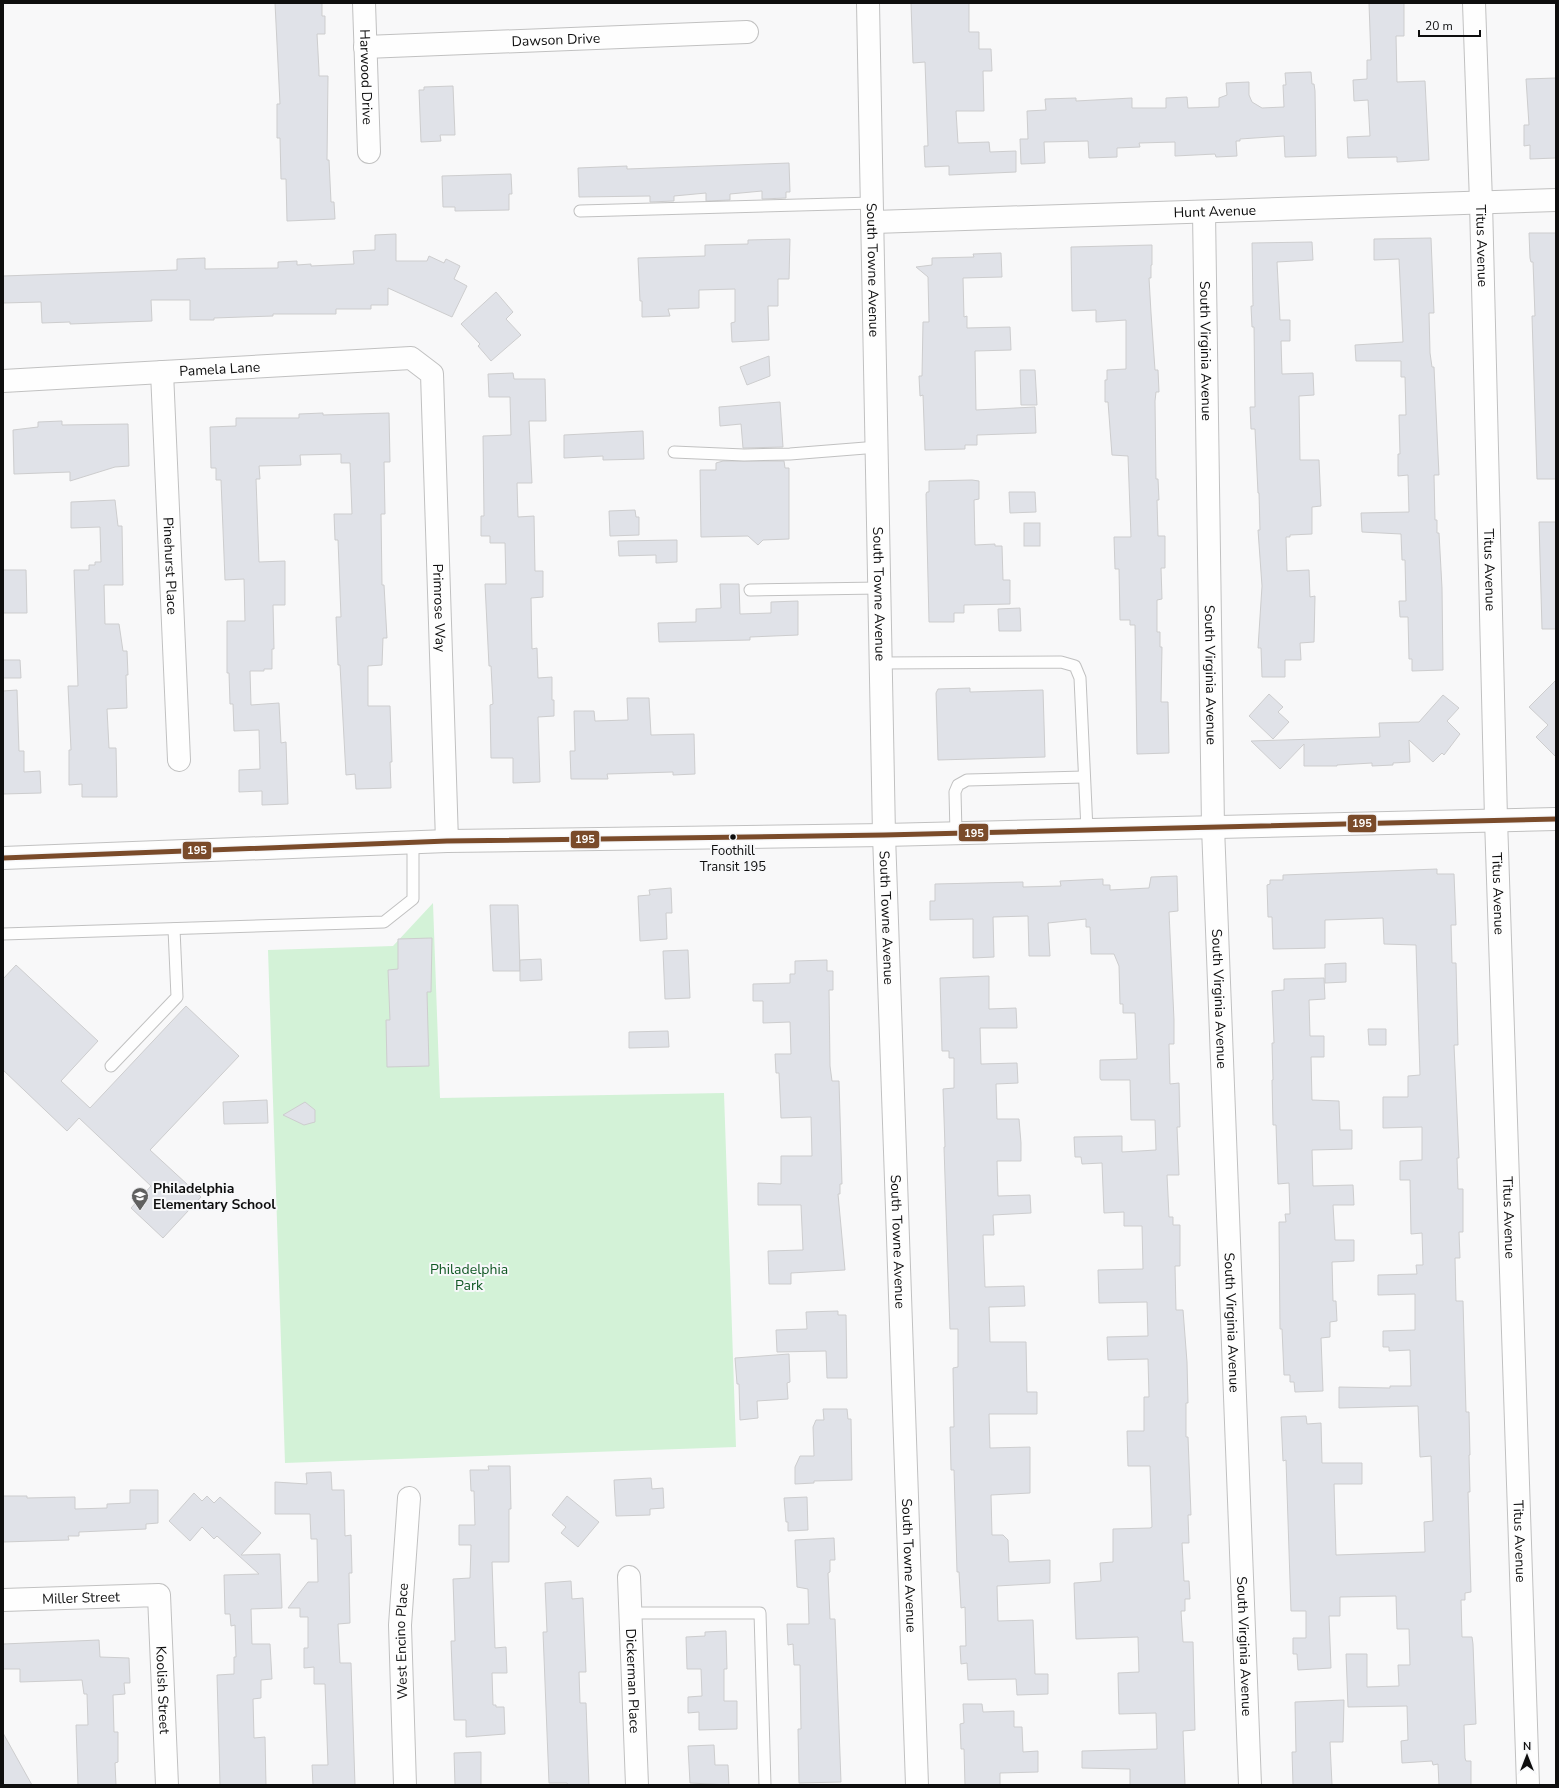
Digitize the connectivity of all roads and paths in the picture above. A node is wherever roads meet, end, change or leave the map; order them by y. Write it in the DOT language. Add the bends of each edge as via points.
graph roads {
  1 [pos="364,3"];
  2 [pos="868,3"];
  3 [pos="1474,3"];
  4 [pos="747,32"];
  5 [pos="365,47"];
  6 [pos="369,152"];
  7 [pos="1556,200"];
  8 [pos="1481,202"];
  9 [pos="580,211"];
  10 [pos="873,212"];
  11 [pos="1204,212"];
  12 [pos="162,372"];
  13 [pos="432,374"];
  14 [pos="3,381"];
  15 [pos="878,447"];
  16 [pos="674,452"];
  17 [pos="880,588"];
  18 [pos="750,590"];
  19 [pos="882,663"];
  20 [pos="179,760"];
  21 [pos="1084,777"];
  22 [pos="1496,819"];
  23 [pos="1556,819"];
  24 [pos="1213,827"];
  25 [pos="1087,830"];
  26 [pos="956,833"];
  27 [pos="884,835"];
  28 [pos="447,841"];
  29 [pos="413,842"];
  30 [pos="3,858"];
  31 [pos="174,929"];
  32 [pos="3,934"];
  33 [pos="111,1066"];
  34 [pos="409,1498"];
  35 [pos="629,1577"];
  36 [pos="159,1595"];
  37 [pos="3,1600"];
  38 [pos="630,1613"];
  39 [pos="167,1785"];
  40 [pos="405,1785"];
  41 [pos="637,1785"];
  42 [pos="765,1785"];
  43 [pos="917,1785"];
  44 [pos="1250,1785"];
  45 [pos="1528,1785"];
  1 -- 5 [label="street, Harwood Drive"];
  2 -- 10 [label="street, South Towne Avenue"];
  3 -- 8 [label="street, Titus Avenue"];
  4 -- 5 [label="street, Dawson Drive"];
  5 -- 6 [label="street, Harwood Drive"];
  7 -- 8 [label="street, Hunt Avenue"];
  8 -- 11 [label="street, Hunt Avenue"];
  8 -- 22 [label="street, Titus Avenue"];
  9 -- 10 [label="lane"];
  10 -- 11 [label="street, Hunt Avenue"];
  10 -- 15 [label="street, South Towne Avenue"];
  11 -- 24 [label="street, South Virginia Avenue"];
  12 -- 13 [label="street, Pamela Lane" via="411,358"];
  12 -- 14 [label="street, Pamela Lane"];
  12 -- 20 [label="street, Pinehurst Place"];
  13 -- 28 [label="street, Primrose Way"];
  15 -- 16 [label="lane" via="790,454"];
  15 -- 17 [label="street, South Towne Avenue"];
  17 -- 18 [label="lane"];
  17 -- 19 [label="street, South Towne Avenue"];
  19 -- 21 [label="lane" via="1061,662 1075,666 1080,678"];
  19 -- 27 [label="street, South Towne Avenue"];
  21 -- 25 [label="lane"];
  21 -- 26 [label="lane" via="967,780 958,785 955,792"];
  22 -- 23 [label="street"];
  22 -- 24 [label="street"];
  22 -- 45 [label="street, Titus Avenue"];
  24 -- 25 [label="street"];
  24 -- 44 [label="street, South Virginia Avenue"];
  25 -- 26 [label="street"];
  26 -- 27 [label="street"];
  27 -- 28 [label="street"];
  27 -- 43 [label="street, South Towne Avenue"];
  28 -- 29 [label="street"];
  29 -- 30 [label="street"];
  29 -- 31 [label="lane" via="413,899 384,922"];
  31 -- 32 [label="lane"];
  31 -- 33 [label="lane" via="177,997"];
  34 -- 40 [label="street, West Encino Place" via="400,1625"];
  35 -- 38 [label="street, Dickerman Place"];
  36 -- 37 [label="street, Miller Street"];
  36 -- 39 [label="street, Koolish Street"];
  38 -- 41 [label="street, Dickerman Place"];
  38 -- 42 [label="lane" via="760,1613"];
}
